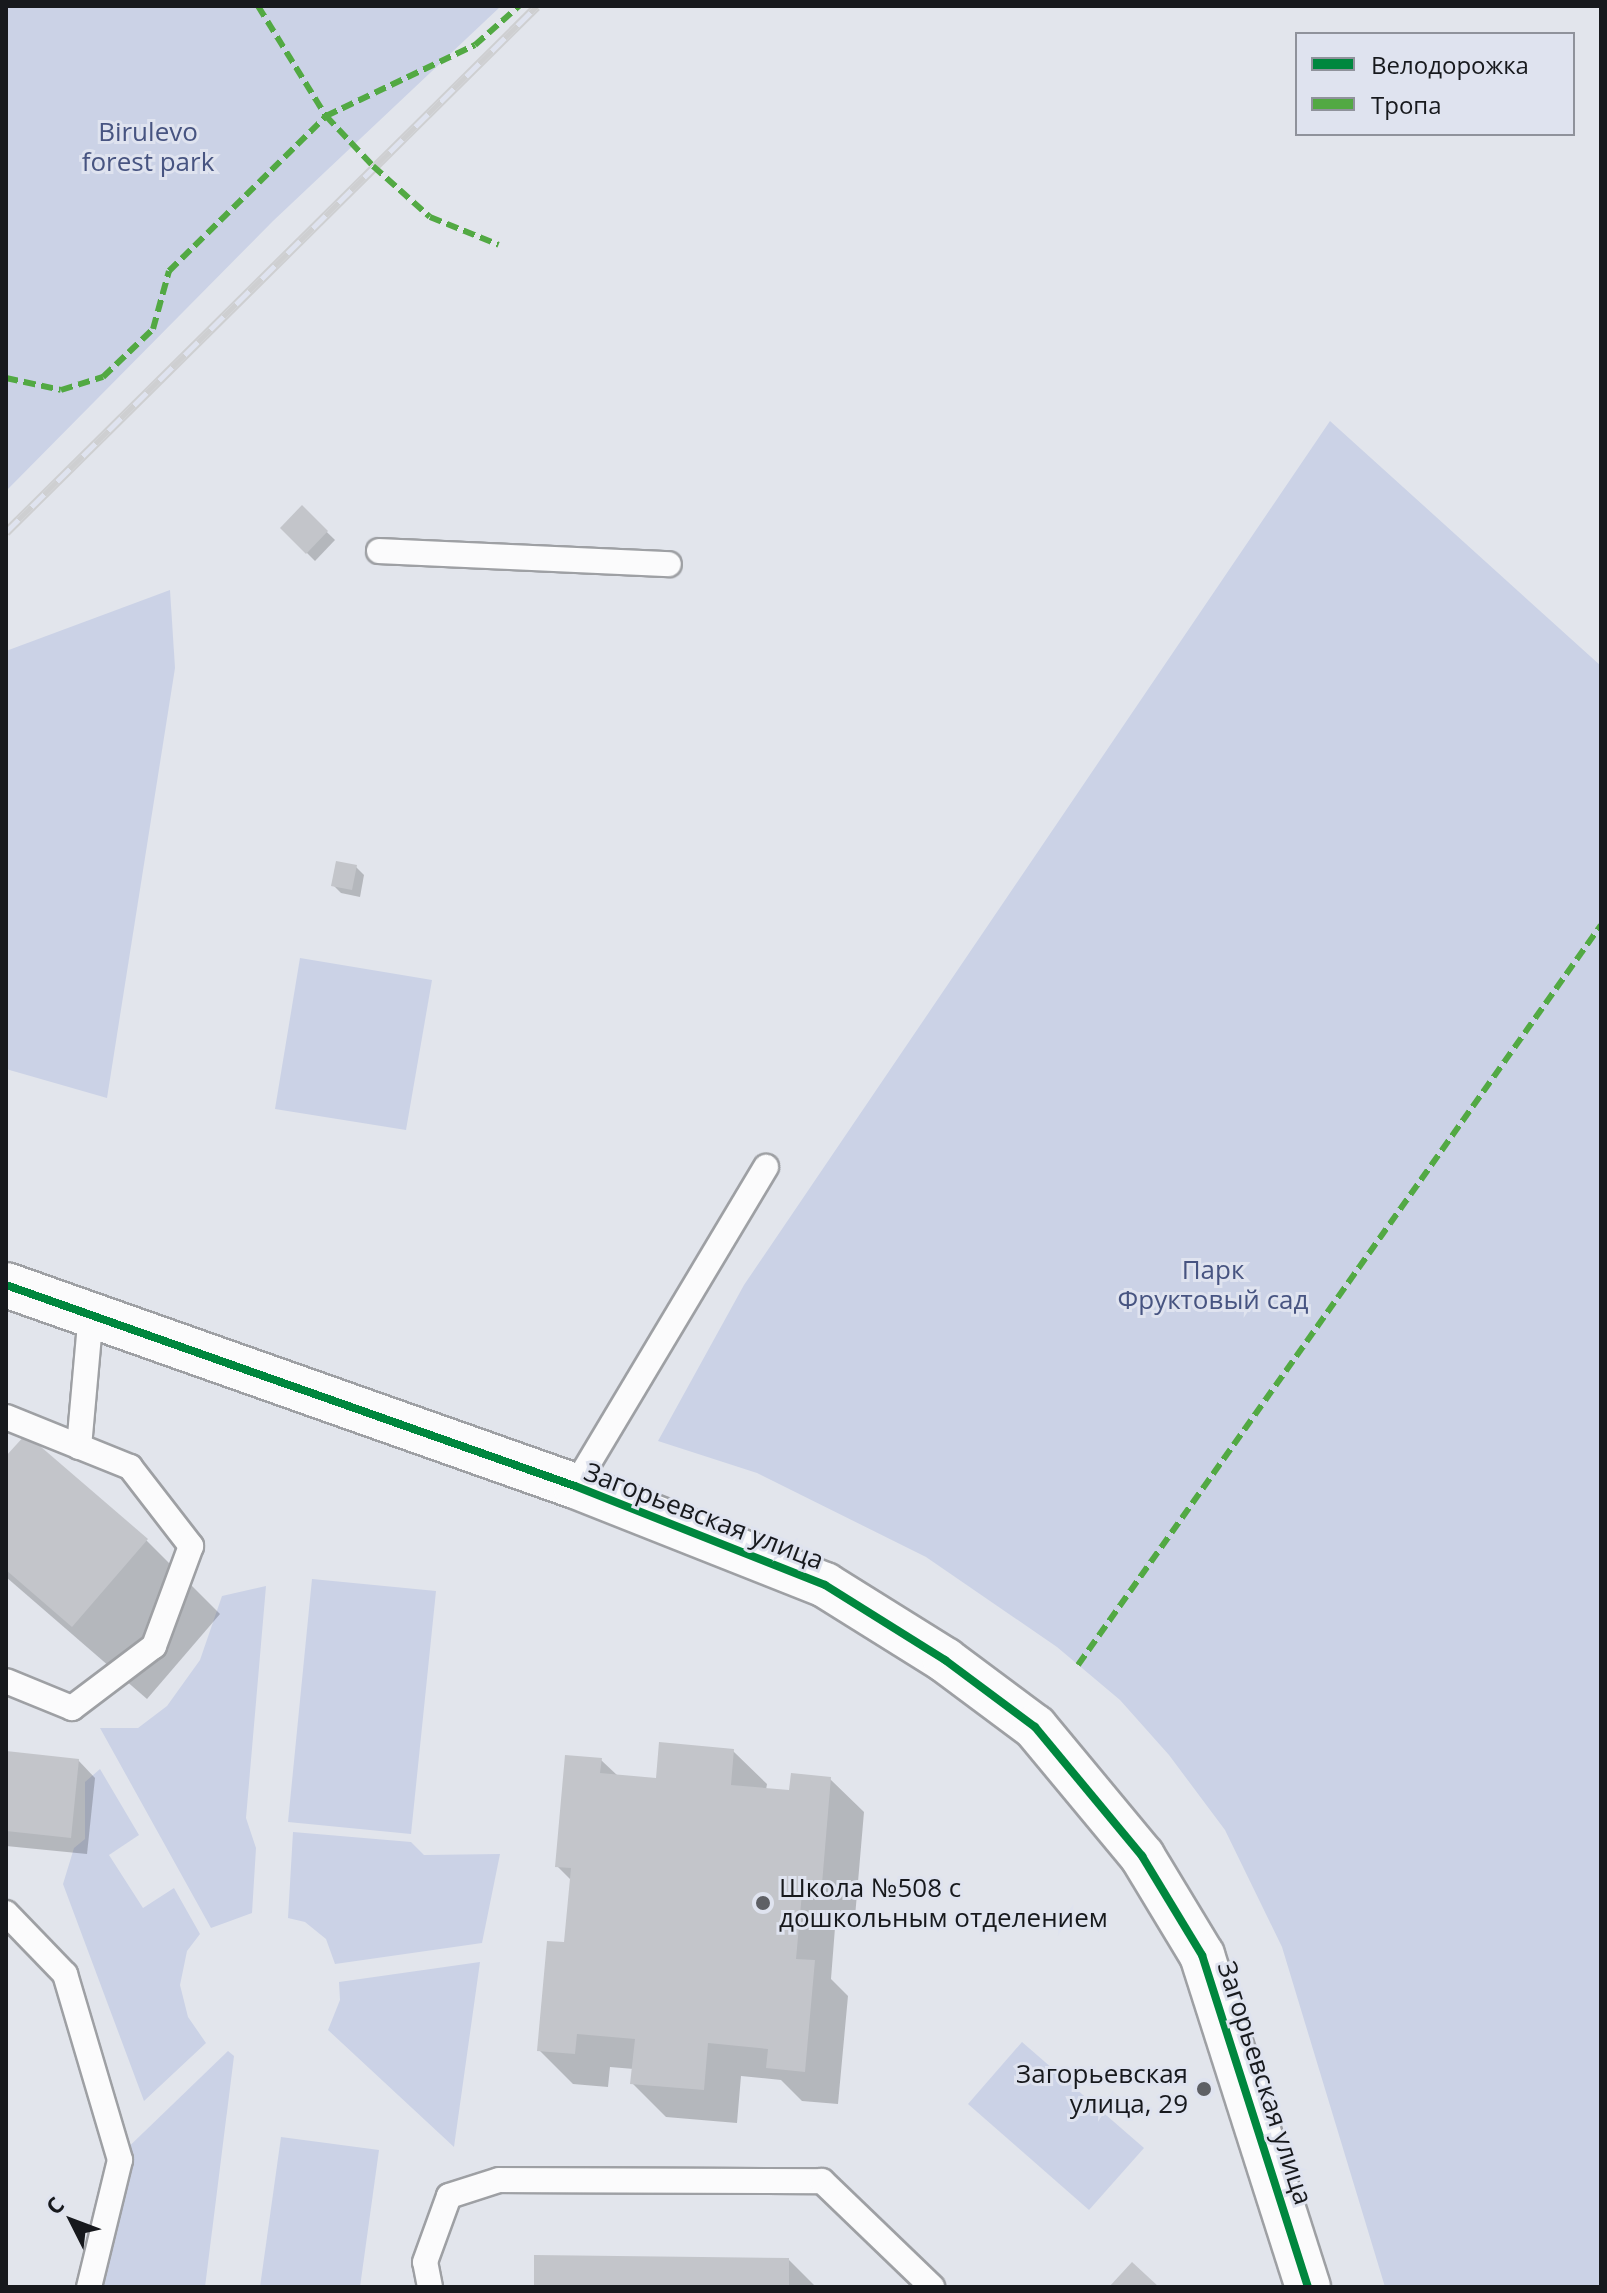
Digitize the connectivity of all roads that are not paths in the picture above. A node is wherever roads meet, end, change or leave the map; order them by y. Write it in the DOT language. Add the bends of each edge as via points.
graph roads {
  1 [pos="379,551"];
  2 [pos="669,564"];
  3 [pos="766,1167"];
  4 [pos="6,1285"];
  5 [pos="91,1313"];
  6 [pos="6,1417"];
  7 [pos="79,1447"];
  8 [pos="575,1486"];
  9 [pos="6,1681"];
  10 [pos="6,1913"];
  11 [pos="89,2287"];
  12 [pos="430,2287"];
  13 [pos="932,2287"];
  14 [pos="1308,2287"];
  1 -- 2 [label="lane"];
  3 -- 8 [label="lane"];
  4 -- 5 [label="street, Загорьевская улица"];
  5 -- 7 [label="lane"];
  5 -- 8 [label="street, Загорьевская улица"];
  6 -- 7 [label="lane"];
  7 -- 9 [label="lane" via="130,1467 191,1546 154,1646 72,1708"];
  8 -- 14 [label="street, Загорьевская улица" via="825,1585 919,1642 1035,1727 1142,1856 1202,1955"];
  10 -- 11 [label="lane" via="65,1974 120,2160"];
  12 -- 13 [label="lane" via="425,2262 449,2196 499,2180 822,2181"];
}
